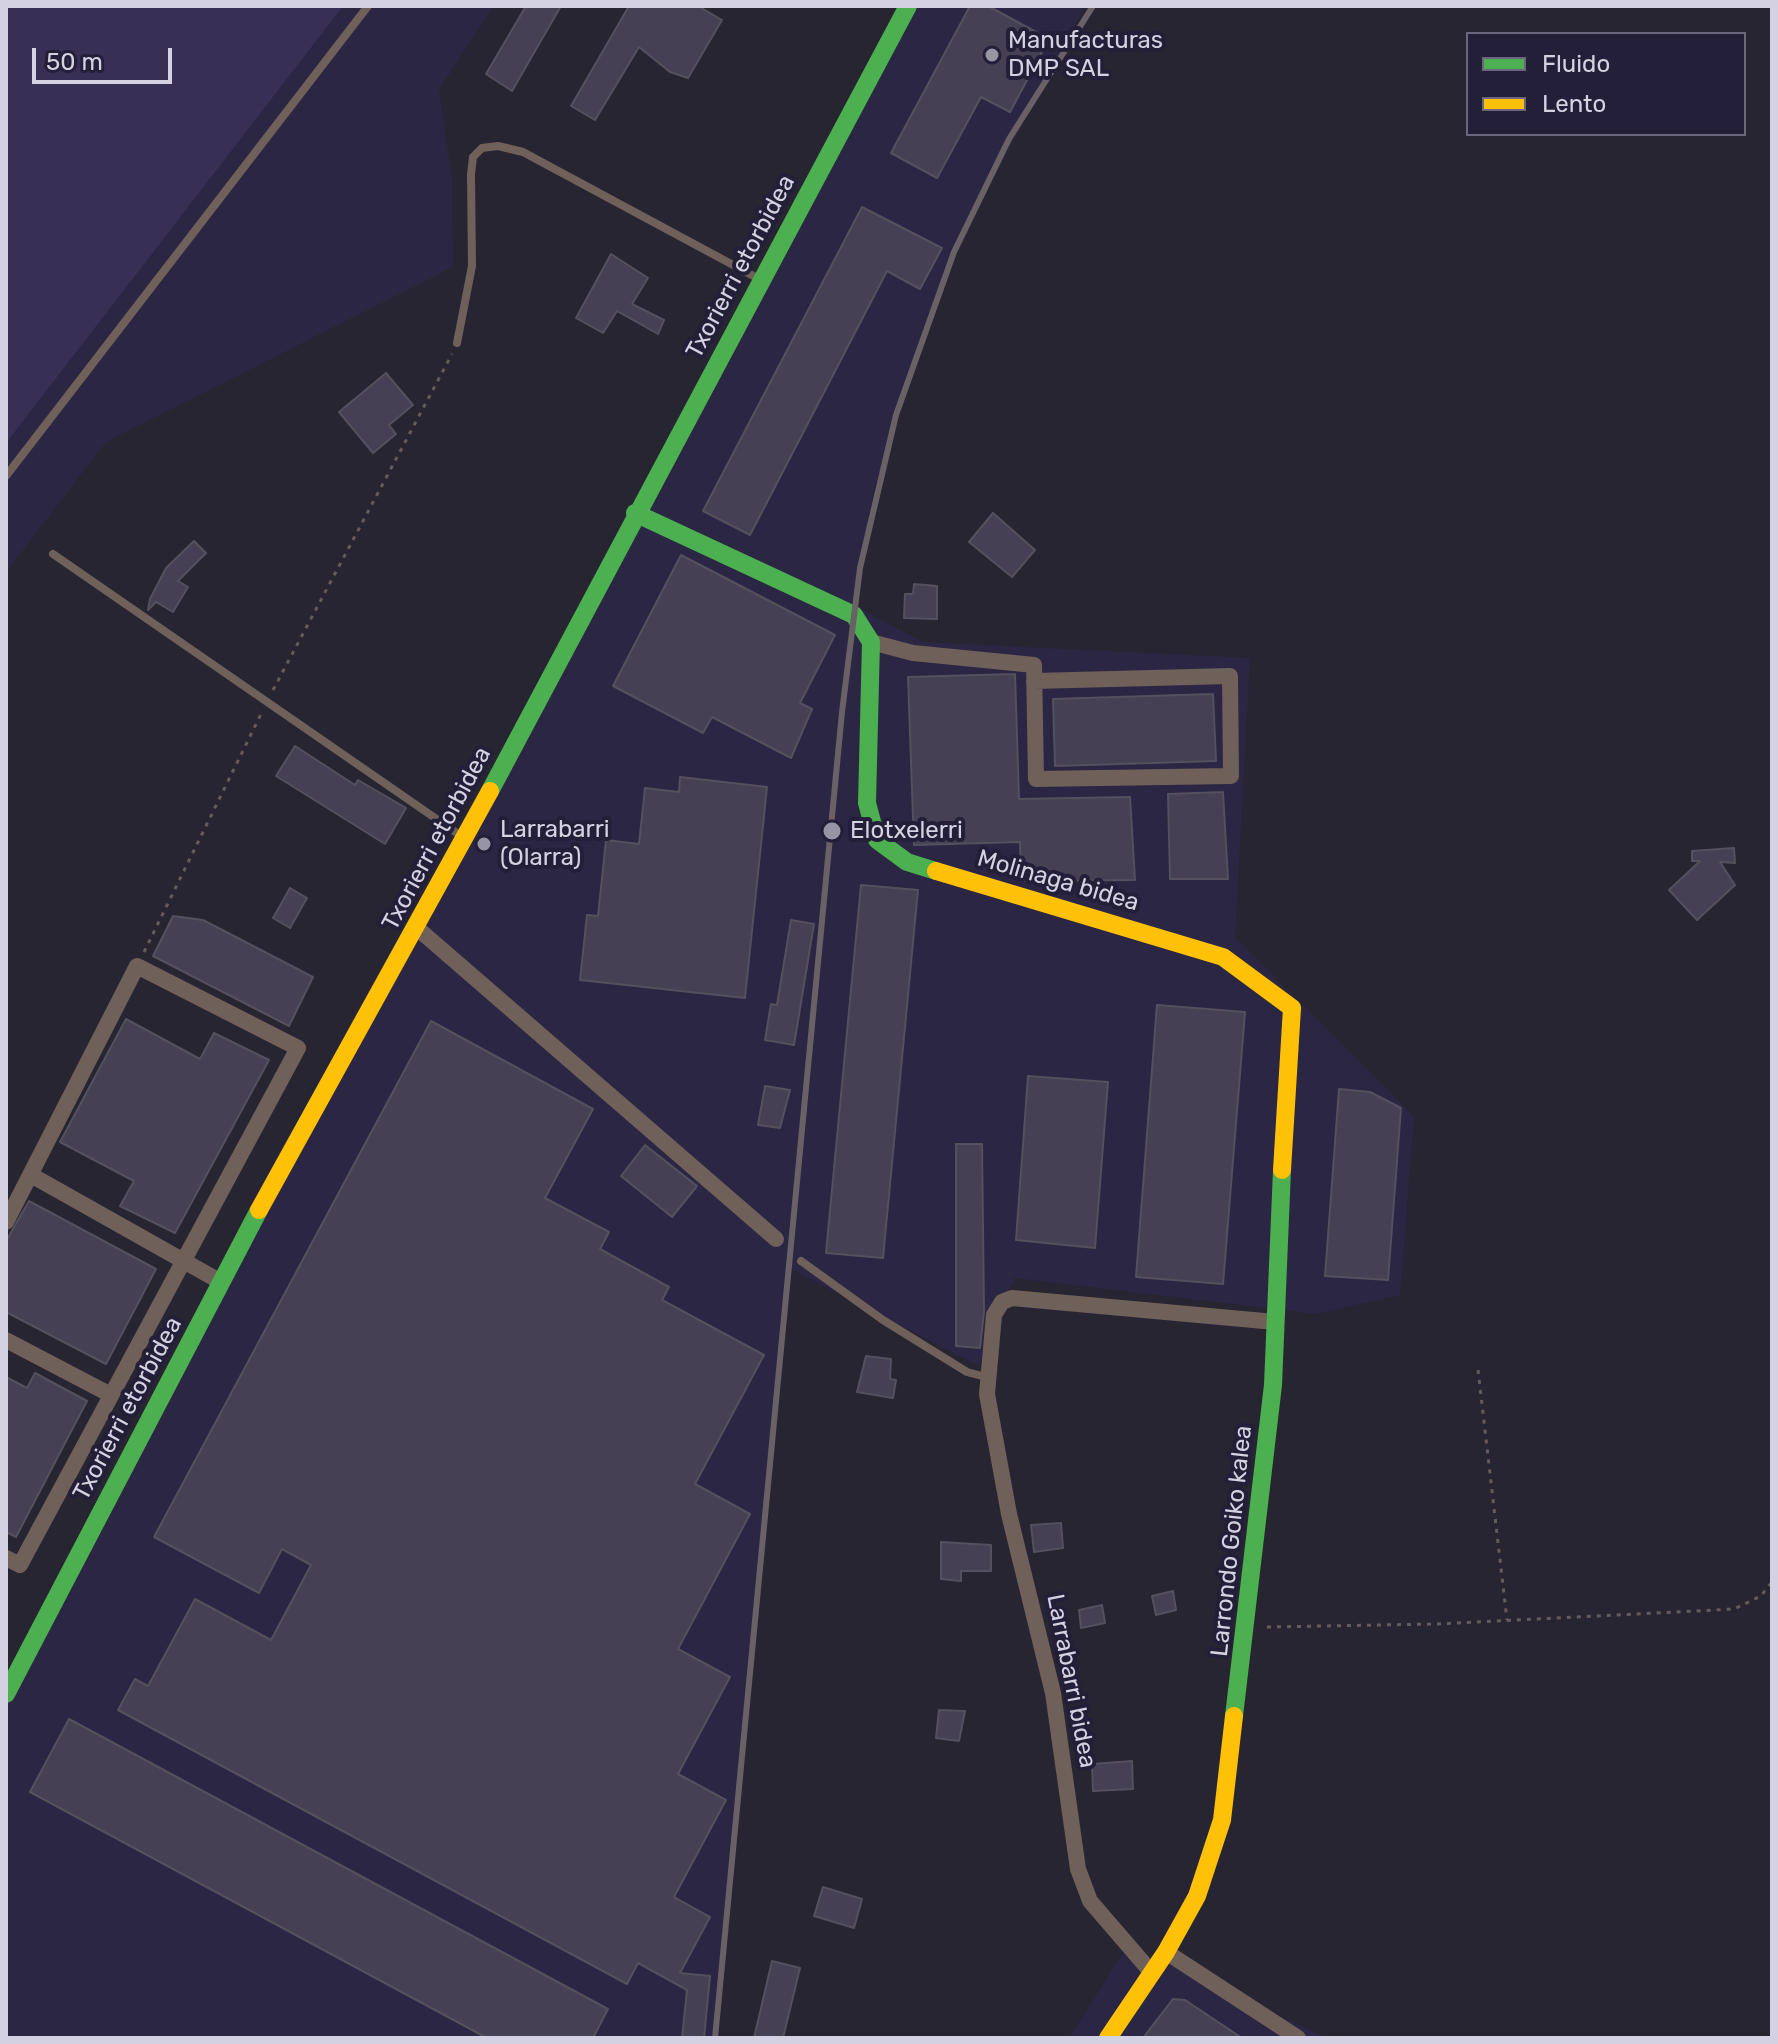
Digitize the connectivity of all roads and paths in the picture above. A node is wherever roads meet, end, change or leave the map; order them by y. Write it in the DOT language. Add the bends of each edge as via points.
graph roads {
  1 [pos="368,6"];
  2 [pos="908,6"];
  3 [pos="761,280"];
  4 [pos="457,343"];
  5 [pos="6,476"];
  6 [pos="635,513"];
  7 [pos="53,554"];
  8 [pos="871,642"];
  9 [pos="1034,681"];
  10 [pos="266,704"];
  11 [pos="464,839"];
  12 [pos="417,928"];
  13 [pos="137,966"];
  14 [pos="1294,1019"];
  15 [pos="31,1175"];
  16 [pos="6,1222"];
  17 [pos="776,1239"];
  18 [pos="183,1261"];
  19 [pos="801,1261"];
  20 [pos="221,1282"];
  21 [pos="1275,1322"];
  22 [pos="6,1340"];
  23 [pos="1478,1370"];
  24 [pos="986,1377"];
  25 [pos="111,1395"];
  26 [pos="6,1558"];
  27 [pos="1772,1582"];
  28 [pos="1507,1620"];
  29 [pos="1247,1627"];
  30 [pos="6,1694"];
  31 [pos="1166,1952"];
  32 [pos="1152,1973"];
  33 [pos="1108,2038"];
  34 [pos="1298,2038"];
  1 -- 5 [label="lane"];
  2 -- 3 [label="street, Txorierri etorbidea"];
  3 -- 4 [label="lane" via="523,152 482,148 473,157 472,266"];
  3 -- 6 [label="street, Txorierri etorbidea"];
  4 -- 10 [label="path"];
  6 -- 8 [label="street" via="854,615"];
  6 -- 11 [label="street, Txorierri etorbidea"];
  7 -- 10 [label="lane"];
  8 -- 9 [label="street" via="913,653 1034,665"];
  8 -- 14 [label="street, Molinaga bidea" via="867,803 877,840 907,862 1223,957 1283,999"];
  9 -- 9 [label="street" via="1036,779 1231,776 1230,676"];
  10 -- 11 [label="lane"];
  10 -- 13 [label="path"];
  11 -- 12 [label="street, Txorierri etorbidea"];
  12 -- 17 [label="street"];
  12 -- 20 [label="street, Txorierri etorbidea"];
  13 -- 15 [label="street"];
  13 -- 18 [label="street" via="298,1048"];
  14 -- 21 [label="street, Larrondo Goiko kalea"];
  15 -- 16 [label="street"];
  15 -- 18 [label="street"];
  18 -- 20 [label="street"];
  18 -- 25 [label="street"];
  19 -- 24 [label="lane" via="883,1320 967,1372"];
  20 -- 30 [label="street, Txorierri etorbidea"];
  21 -- 24 [label="street, Larrabarri bidea" via="1012,1298 994,1315"];
  21 -- 29 [label="street, Larrondo Goiko kalea"];
  22 -- 25 [label="street"];
  23 -- 28 [label="path"];
  24 -- 32 [label="street, Larrabarri bidea" via="1009,1514 1053,1693 1078,1869 1090,1901"];
  25 -- 26 [label="street" via="20,1565"];
  27 -- 28 [label="path" via="1761,1596 1734,1609"];
  28 -- 29 [label="path"];
  29 -- 31 [label="street, Larrondo Goiko kalea" via="1222,1820 1197,1896"];
  31 -- 32 [label="street, Larrondo Goiko kalea"];
  31 -- 34 [label="street"];
  32 -- 33 [label="street, Larrondo Goiko kalea"];
}
